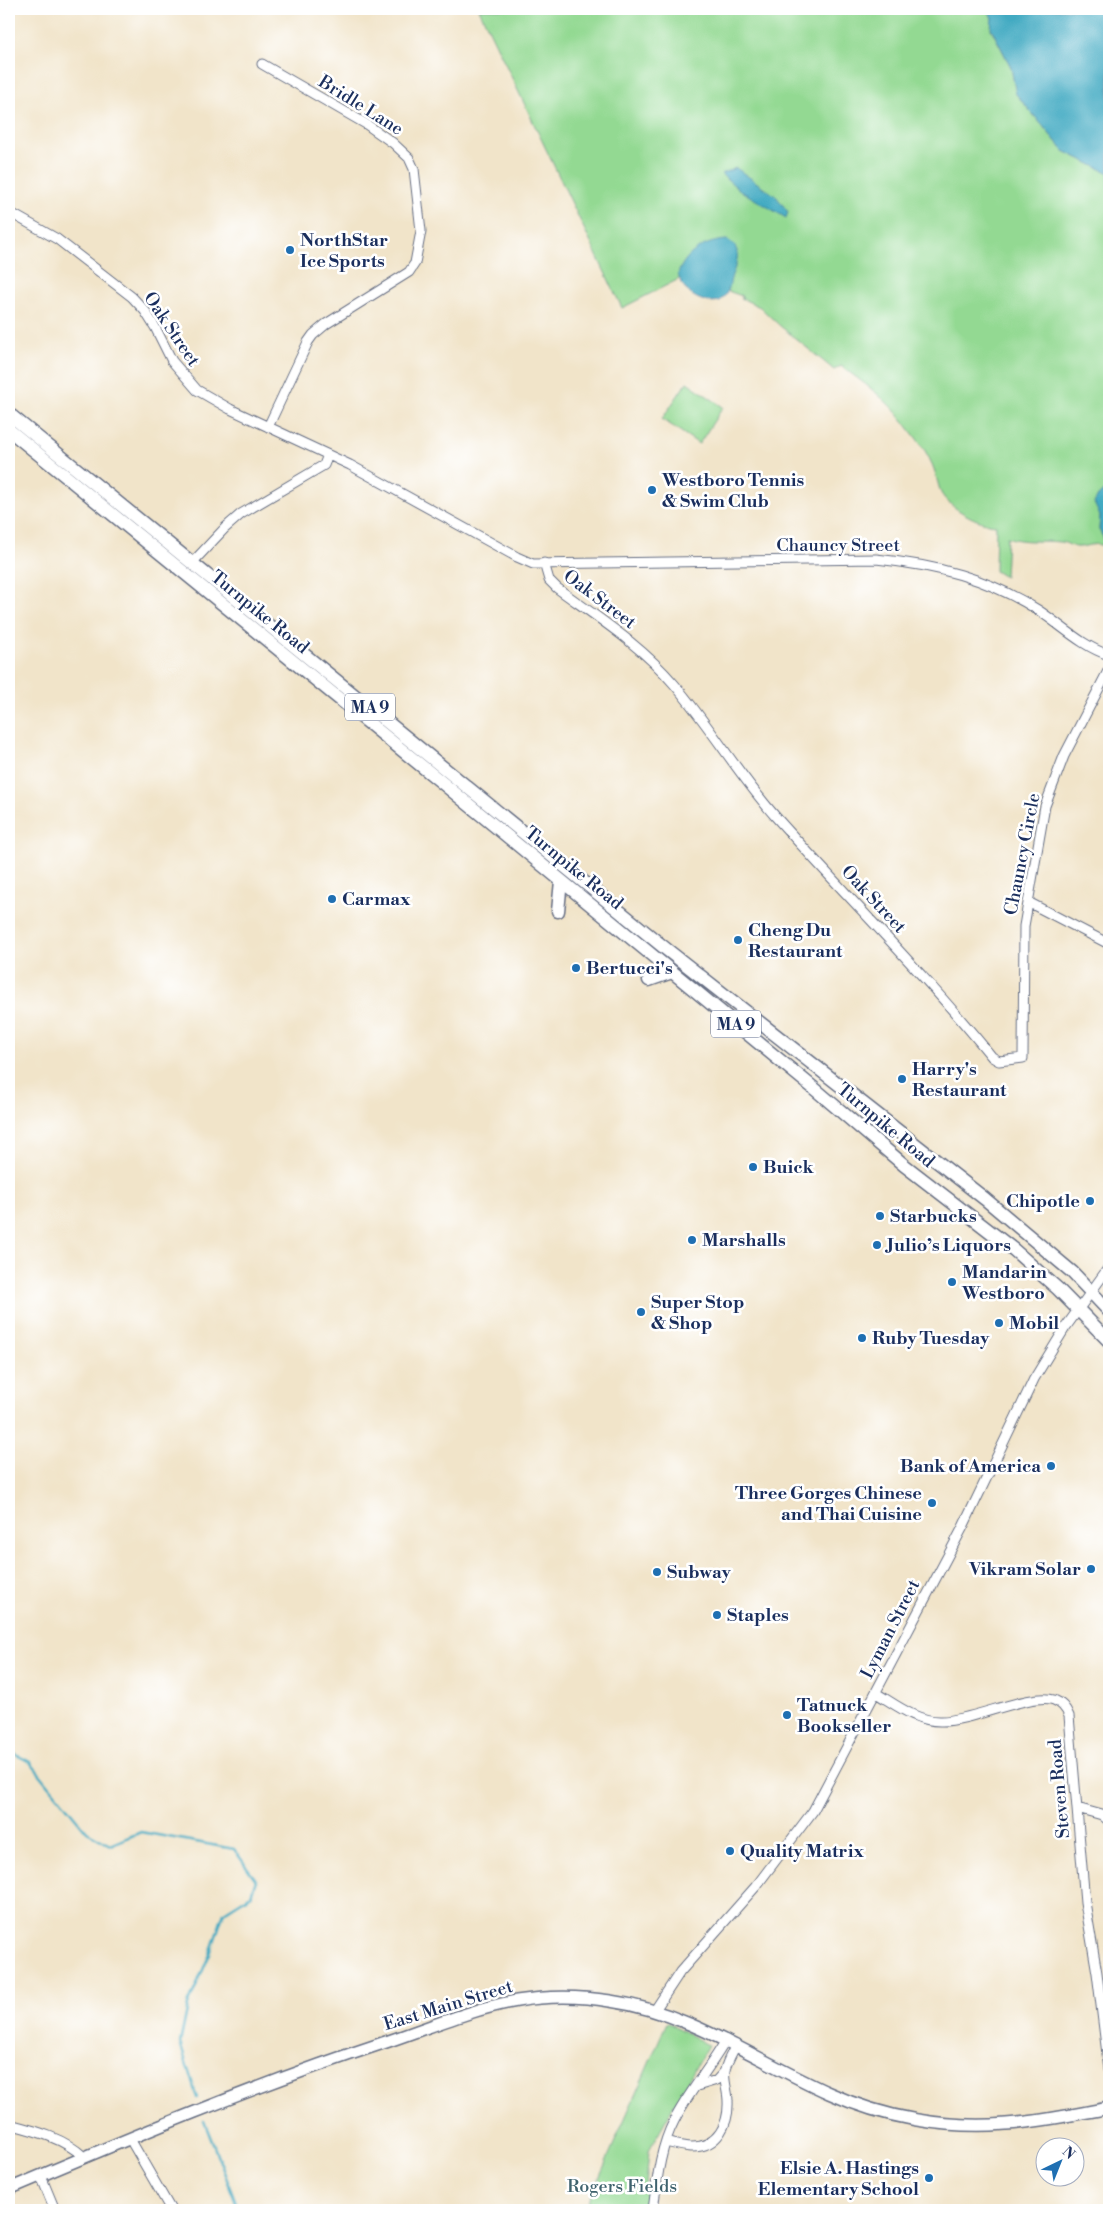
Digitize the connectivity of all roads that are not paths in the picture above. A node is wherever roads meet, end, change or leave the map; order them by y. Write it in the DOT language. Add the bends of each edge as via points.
graph roads {
  1 [pos="262,64"];
  2 [pos="9,212"];
  3 [pos="9,414"];
  4 [pos="268,427"];
  5 [pos="9,430"];
  6 [pos="328,455"];
  7 [pos="192,563"];
  8 [pos="544,563"];
  9 [pos="1109,655"];
  10 [pos="1109,669"];
  11 [pos="562,881"];
  12 [pos="1028,902"];
  13 [pos="558,911"];
  14 [pos="1109,944"];
  15 [pos="672,972"];
  16 [pos="649,980"];
  17 [pos="1023,1058"];
  18 [pos="1109,1267"];
  19 [pos="1090,1291"];
  20 [pos="1078,1309"];
  21 [pos="1109,1311"];
  22 [pos="1109,1341"];
  23 [pos="876,1693"];
  24 [pos="1077,1808"];
  25 [pos="1109,1820"];
  26 [pos="655,2010"];
  27 [pos="731,2043"];
  28 [pos="1109,2070"];
  29 [pos="725,2071"];
  30 [pos="697,2086"];
  31 [pos="1109,2108"];
  32 [pos="9,2124"];
  33 [pos="130,2139"];
  34 [pos="666,2142"];
  35 [pos="84,2157"];
  36 [pos="41,2176"];
  37 [pos="9,2189"];
  38 [pos="55,2210"];
  39 [pos="171,2210"];
  40 [pos="654,2210"];
  1 -- 4 [label="street, Bridle Lane" via="366,124 404,153 414,170 421,231 415,263 409,272 326,324 308,342"];
  2 -- 4 [label="street, Oak Street" via="57,239 132,298 150,319 172,361 197,390"];
  3 -- 7 [label="highway, Turnpike Road / MA 9"];
  4 -- 6 [label="street, Oak Street"];
  5 -- 11 [label="highway, Turnpike Road / MA 9"];
  6 -- 7 [label="street" via="324,465 241,514"];
  6 -- 8 [label="street, Oak Street" via="517,558 533,564"];
  7 -- 19 [label="highway, Turnpike Road / MA 9" via="666,949 985,1199"];
  8 -- 9 [label="street, Chauncy Street" via="876,559 914,563 969,577 1004,591 1084,643"];
  8 -- 17 [label="street, Oak Street" via="549,580 634,644 675,684 766,806 992,1058"];
  10 -- 12 [label="street, Chauncy Circle" via="1055,776 1045,806"];
  11 -- 13 [label="highway"];
  11 -- 15 [label="highway, Turnpike Road / MA 9"];
  12 -- 14 [label="street"];
  12 -- 17 [label="street, Chauncy Circle" via="1023,942"];
  15 -- 16 [label="highway"];
  15 -- 20 [label="highway, Turnpike Road / MA 9" via="904,1165 1014,1250"];
  18 -- 19 [label="street, Lyman Street"];
  19 -- 20 [label="street, Lyman Street"];
  19 -- 21 [label="highway, Turnpike Road / MA 9"];
  20 -- 22 [label="highway, Turnpike Road / MA 9"];
  20 -- 23 [label="street, Lyman Street" via="1018,1410 971,1510"];
  23 -- 24 [label="street, Steven Road" via="912,1714 942,1722 970,1718 1038,1698 1061,1703 1069,1716"];
  23 -- 26 [label="street, Lyman Street" via="813,1811 757,1886 680,1972"];
  24 -- 25 [label="street"];
  24 -- 28 [label="street, Steven Road" via="1085,1902"];
  26 -- 27 [label="main road, East Main Street"];
  26 -- 33 [label="main road, East Main Street" via="609,2001 555,1997 517,2001 300,2070"];
  27 -- 29 [label="street"];
  27 -- 30 [label="street"];
  27 -- 31 [label="main road, East Main Street" via="832,2095 911,2119 961,2125 1006,2124"];
  29 -- 30 [label="street" via="717,2080"];
  29 -- 34 [label="street" via="727,2120 719,2136 700,2147"];
  30 -- 34 [label="street" via="674,2120"];
  32 -- 35 [label="street" via="38,2131 71,2146"];
  33 -- 35 [label="main road, East Main Street"];
  33 -- 39 [label="street"];
  34 -- 40 [label="street" via="656,2184"];
  35 -- 36 [label="main road, East Main Street"];
  36 -- 37 [label="main road, East Main Street"];
  36 -- 38 [label="street"];
}
